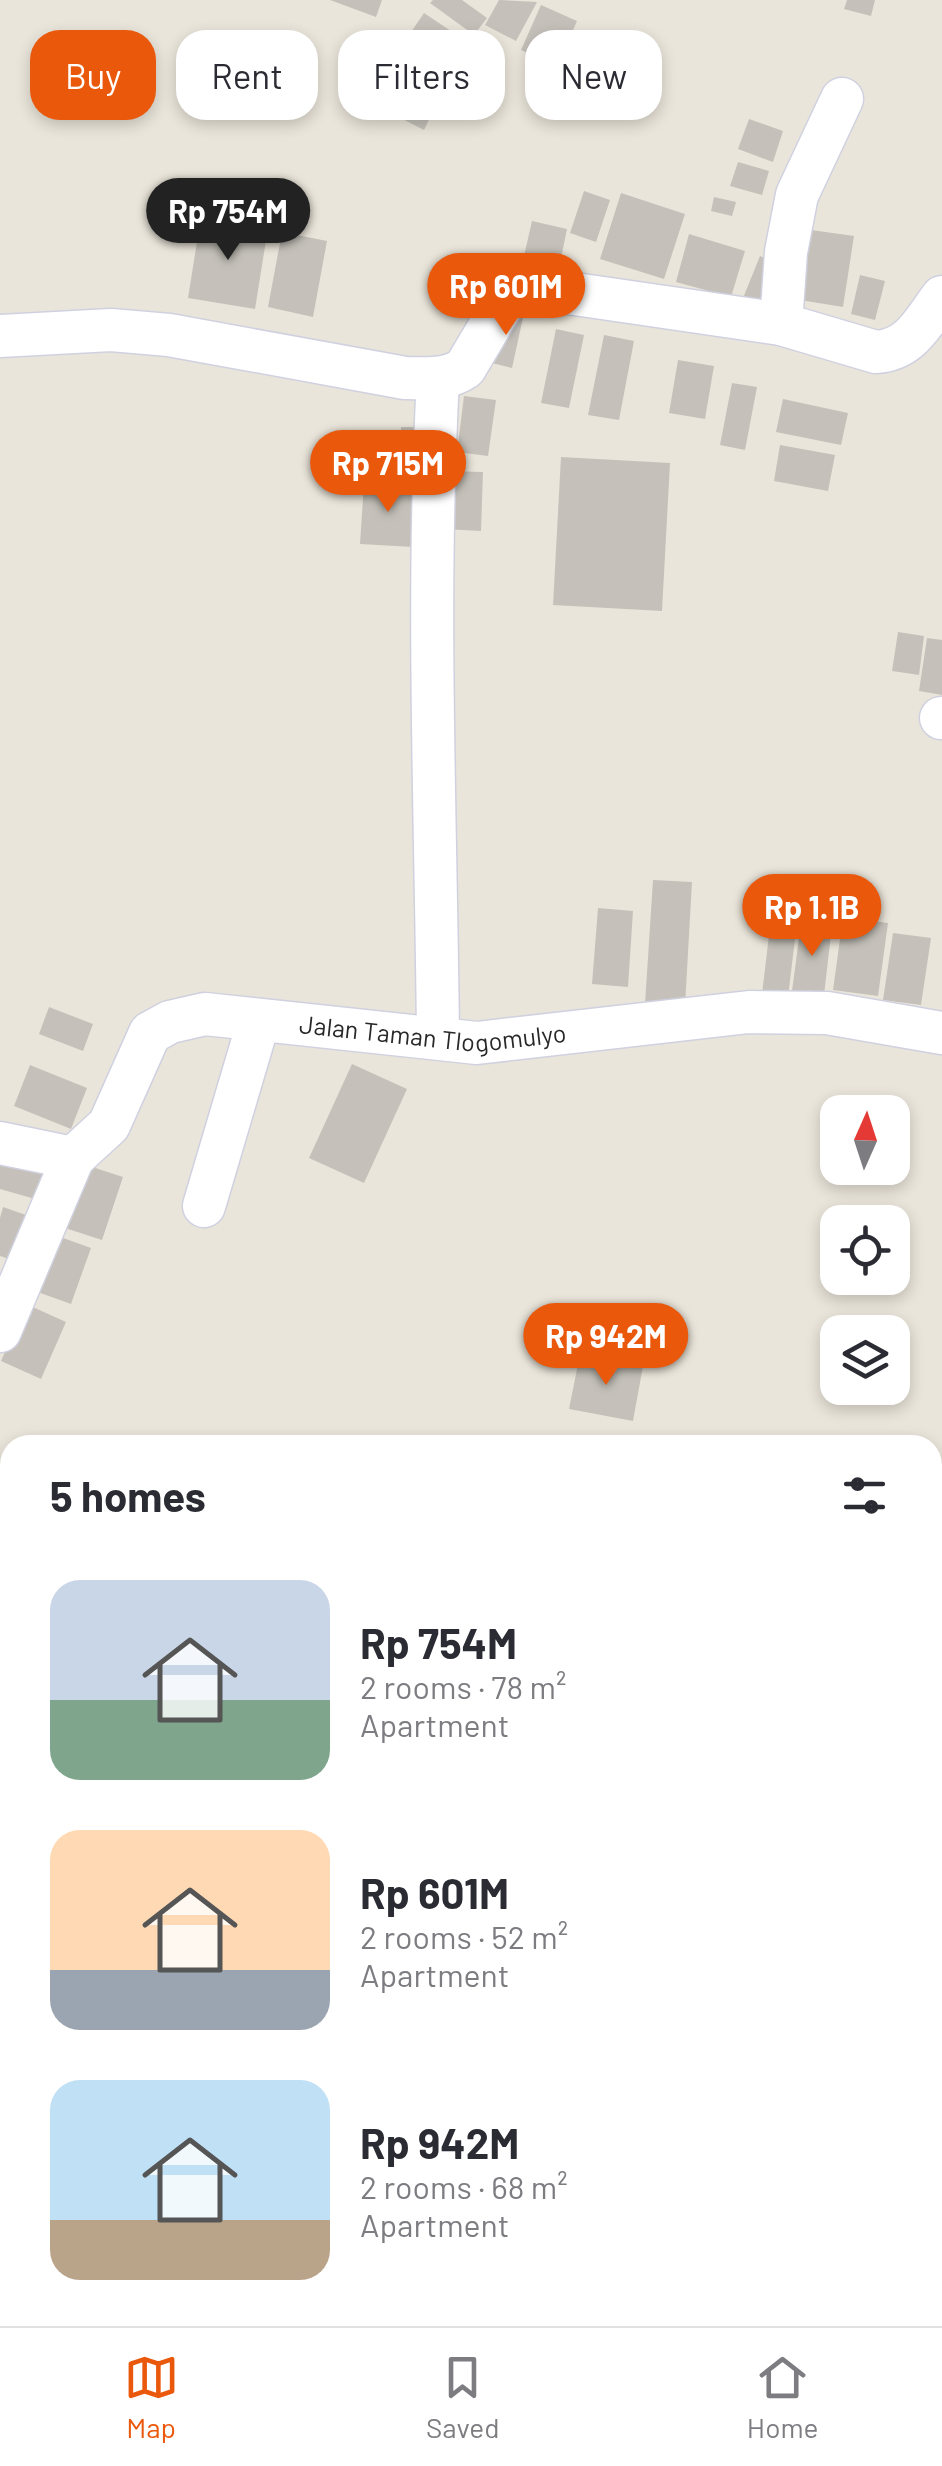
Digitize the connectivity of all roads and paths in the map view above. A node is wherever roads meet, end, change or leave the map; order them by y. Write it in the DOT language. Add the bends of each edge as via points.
graph roads {
  1 [pos="842,99"];
  2 [pos="942,297"];
  3 [pos="781,324"];
  4 [pos="0,336"];
  5 [pos="438,379"];
  6 [pos="259,1020"];
  7 [pos="942,1032"];
  8 [pos="438,1038"];
  9 [pos="0,1143"];
  10 [pos="74,1158"];
  11 [pos="204,1206"];
  12 [pos="0,1331"];
  1 -- 3 [label="street" via="797,195"];
  2 -- 3 [label="street" via="911,340 891,351"];
  3 -- 5 [label="street" via="520,286 465,368"];
  4 -- 5 [label="street" via="111,330 169,335"];
  5 -- 8 [label="street"];
  6 -- 8 [label="street, Jalan Taman Tlogomulyo"];
  6 -- 10 [label="street, Jalan Taman Tlogomulyo" via="205,1014 150,1033 110,1125"];
  6 -- 11 [label="street"];
  7 -- 8 [label="street, Jalan Taman Tlogomulyo" via="827,1012 749,1012 477,1043"];
  9 -- 10 [label="street"];
  10 -- 12 [label="street"];
}
